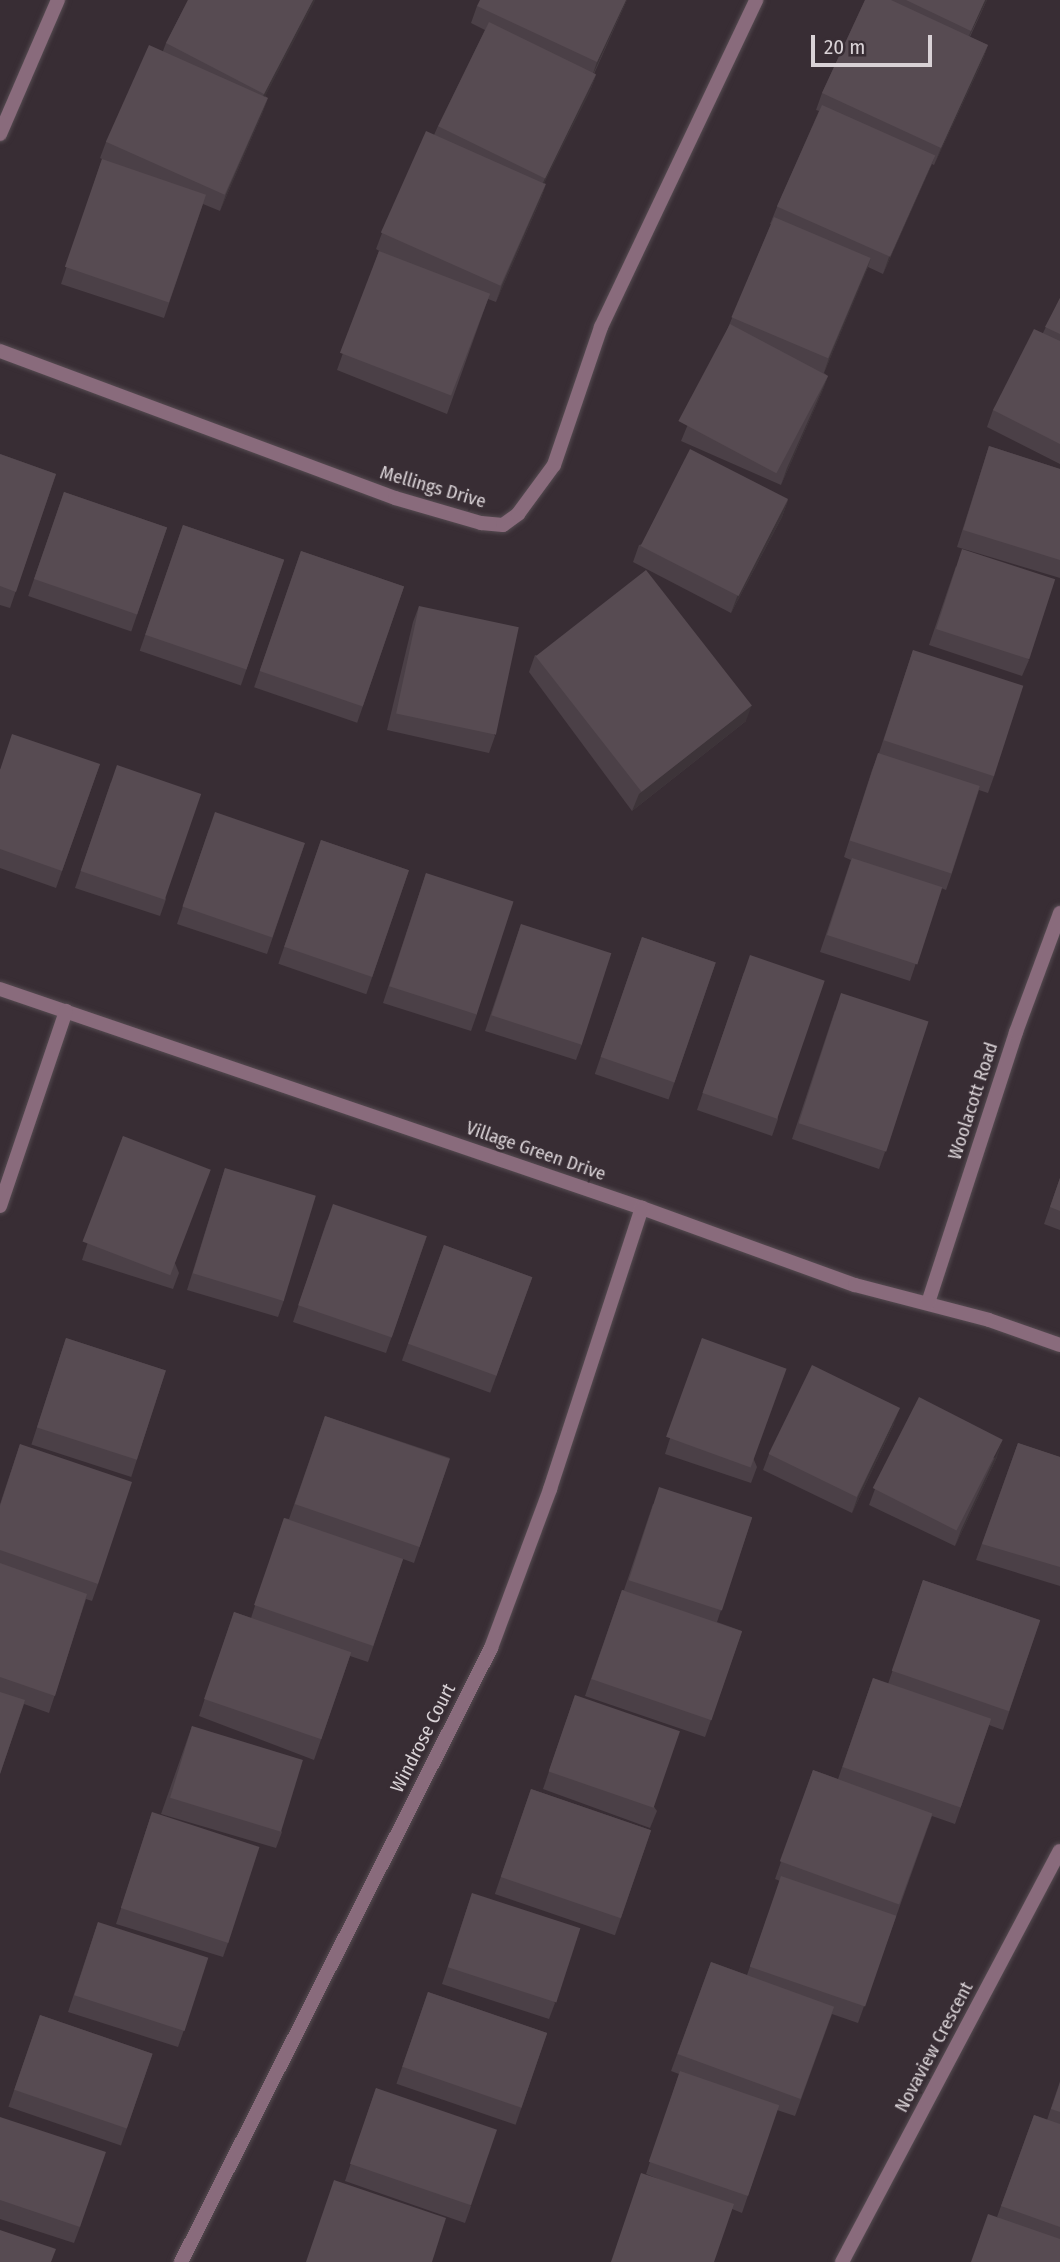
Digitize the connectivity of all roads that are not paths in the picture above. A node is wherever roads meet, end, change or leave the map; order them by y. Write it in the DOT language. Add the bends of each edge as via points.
graph roads {
  1 [pos="58,0"];
  2 [pos="756,0"];
  3 [pos="0,134"];
  4 [pos="0,351"];
  5 [pos="1060,913"];
  6 [pos="0,989"];
  7 [pos="66,1010"];
  8 [pos="0,1206"];
  9 [pos="642,1208"];
  10 [pos="928,1303"];
  11 [pos="1060,1345"];
  12 [pos="1060,1851"];
  13 [pos="181,2262"];
  14 [pos="842,2262"];
  1 -- 3 [label="street"];
  2 -- 4 [label="street, Mellings Drive" via="601,327 554,465 518,513 503,525 395,498"];
  5 -- 10 [label="street, Woolacott Road" via="1016,1032"];
  6 -- 7 [label="street, Village Green Drive"];
  7 -- 8 [label="street"];
  7 -- 9 [label="street, Village Green Drive"];
  9 -- 10 [label="street, Village Green Drive" via="855,1285"];
  9 -- 13 [label="street, Windrose Court" via="550,1489 491,1648"];
  10 -- 11 [label="street, Village Green Drive"];
  12 -- 14 [label="street, Novaview Crescent"];
}
